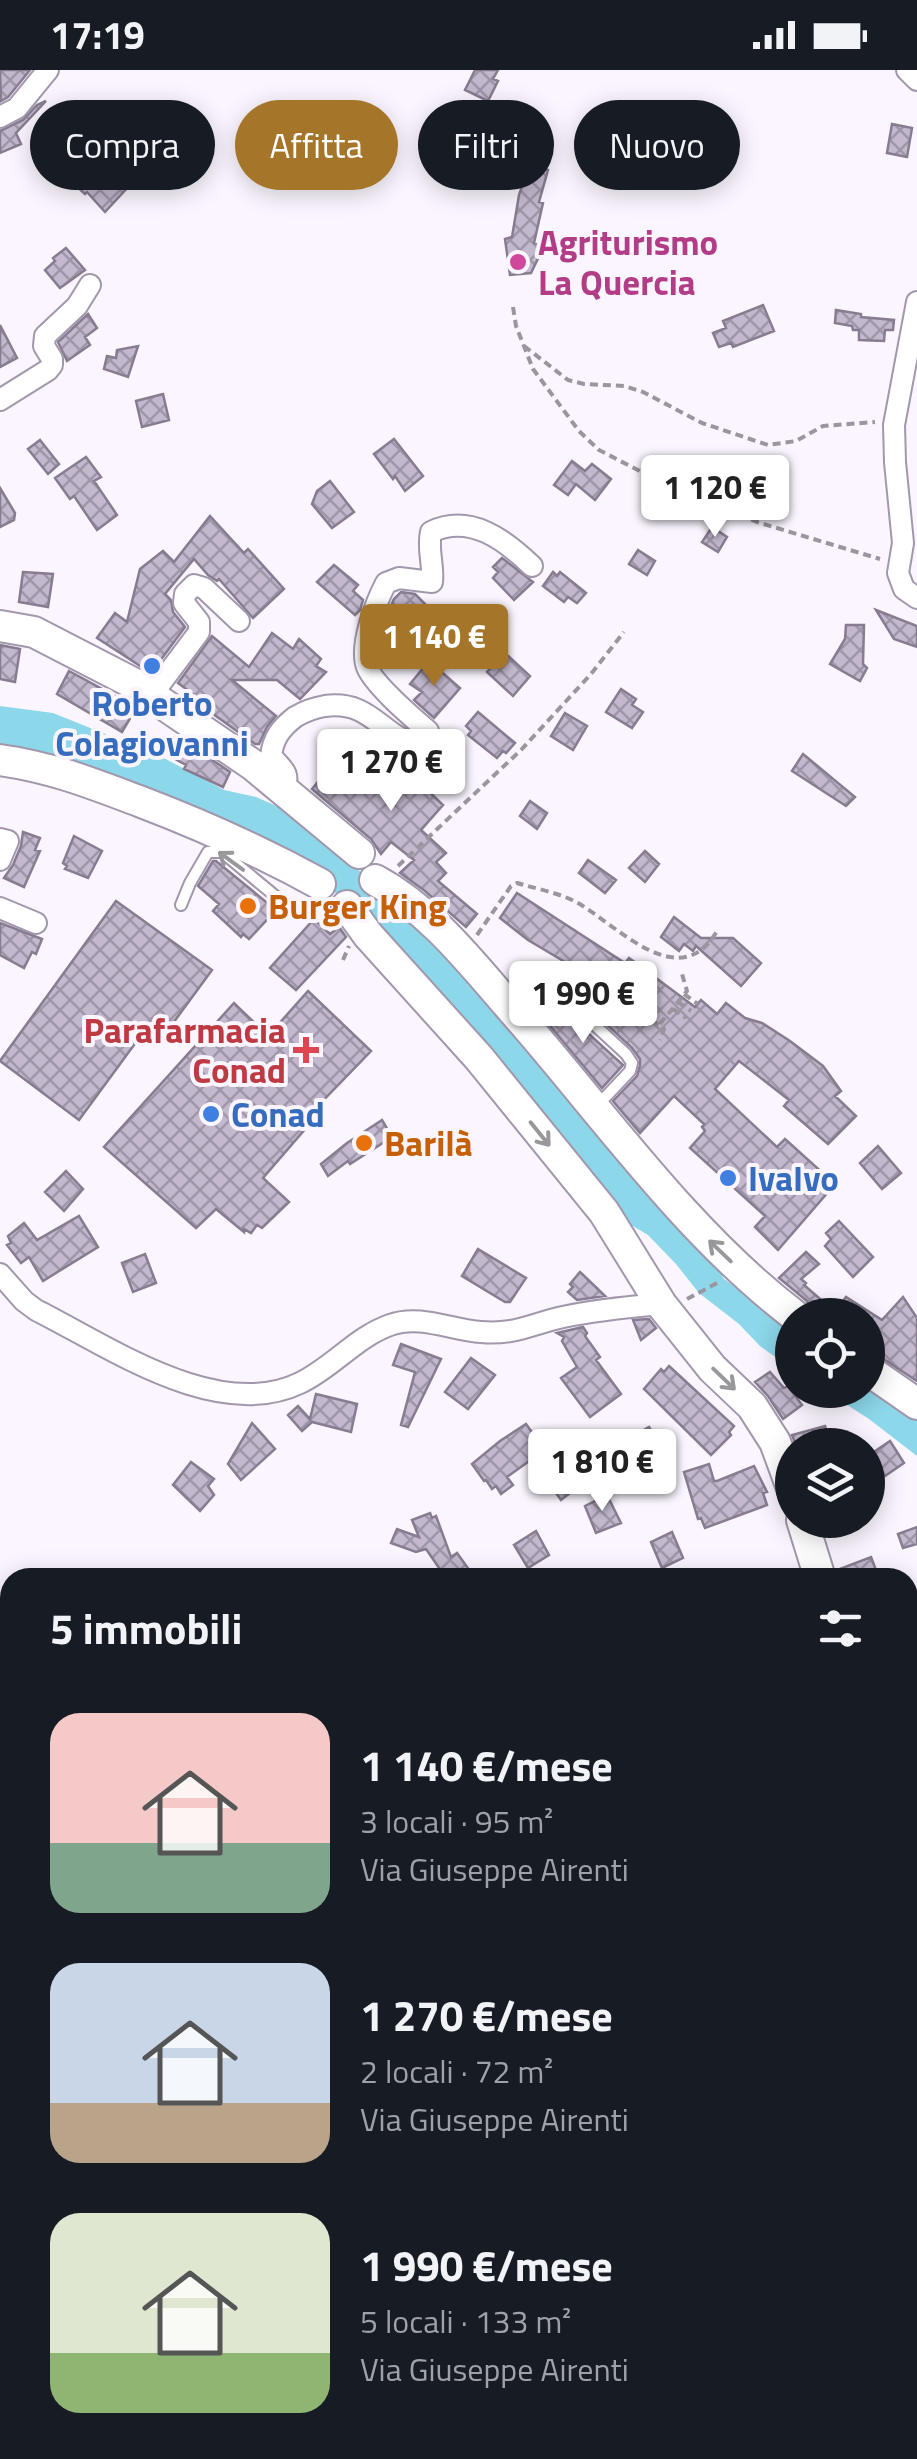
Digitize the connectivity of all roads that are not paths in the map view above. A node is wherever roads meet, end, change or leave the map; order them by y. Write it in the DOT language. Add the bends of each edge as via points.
graph roads {
  1 [pos="48,70"];
  2 [pos="907,70"];
  3 [pos="917,80"];
  4 [pos="0,118"];
  5 [pos="90,285"];
  6 [pos="917,302"];
  7 [pos="0,400"];
  8 [pos="532,566"];
  9 [pos="917,598"];
  10 [pos="238,622"];
  11 [pos="0,626"];
  12 [pos="151,696"];
  13 [pos="0,760"];
  14 [pos="284,790"];
  15 [pos="0,838"];
  16 [pos="344,846"];
  17 [pos="0,860"];
  18 [pos="377,882"];
  19 [pos="320,884"];
  20 [pos="182,904"];
  21 [pos="348,906"];
  22 [pos="0,908"];
  23 [pos="297,914"];
  24 [pos="36,924"];
  25 [pos="522,1020"];
  26 [pos="596,1107"];
  27 [pos="0,1274"];
  28 [pos="775,1301"];
  29 [pos="673,1302"];
  30 [pos="885,1382"];
  31 [pos="917,1404"];
  32 [pos="775,1442"];
  33 [pos="808,1538"];
  34 [pos="817,1568"];
  1 -- 4 [label="street"];
  2 -- 3 [label="street"];
  5 -- 7 [label="street" via="43,341 52,365"];
  6 -- 9 [label="street" via="895,421 898,573"];
  8 -- 14 [label="street" via="490,533 453,526 430,532 432,582 386,582 366,642 368,669 428,731 426,741 408,743 350,706 304,711 281,727 272,744 271,756 288,780"];
  10 -- 12 [label="street" via="194,586 184,602 199,632"];
  11 -- 12 [label="main road" via="34,632"];
  12 -- 14 [label="main road"];
  13 -- 19 [label="main road" via="75,776 209,828"];
  14 -- 16 [label="main road"];
  15 -- 17 [label="street" via="8,841"];
  16 -- 18 [label="main road" via="371,864"];
  16 -- 19 [label="main road" via="322,867"];
  18 -- 21 [label="main road" via="369,896"];
  18 -- 25 [label="main road" via="413,904"];
  19 -- 21 [label="main road" via="330,900"];
  23 -- 20 [label="lane, one-way" via="214,850"];
  21 -- 29 [label="main road, one-way"];
  22 -- 24 [label="street"];
  25 -- 26 [label="main road"];
  25 -- 26 [label="lane" via="552,993 562,995 626,1054 630,1071"];
  28 -- 26 [label="main road, one-way" via="696,1227"];
  27 -- 29 [label="street" via="36,1310 146,1368 186,1383 252,1394 302,1383 390,1325 431,1322 516,1332 613,1308"];
  29 -- 32 [label="main road, one-way" via="712,1368 752,1406"];
  30 -- 31 [label="main road"];
  33 -- 34 [label="main road"];
}
